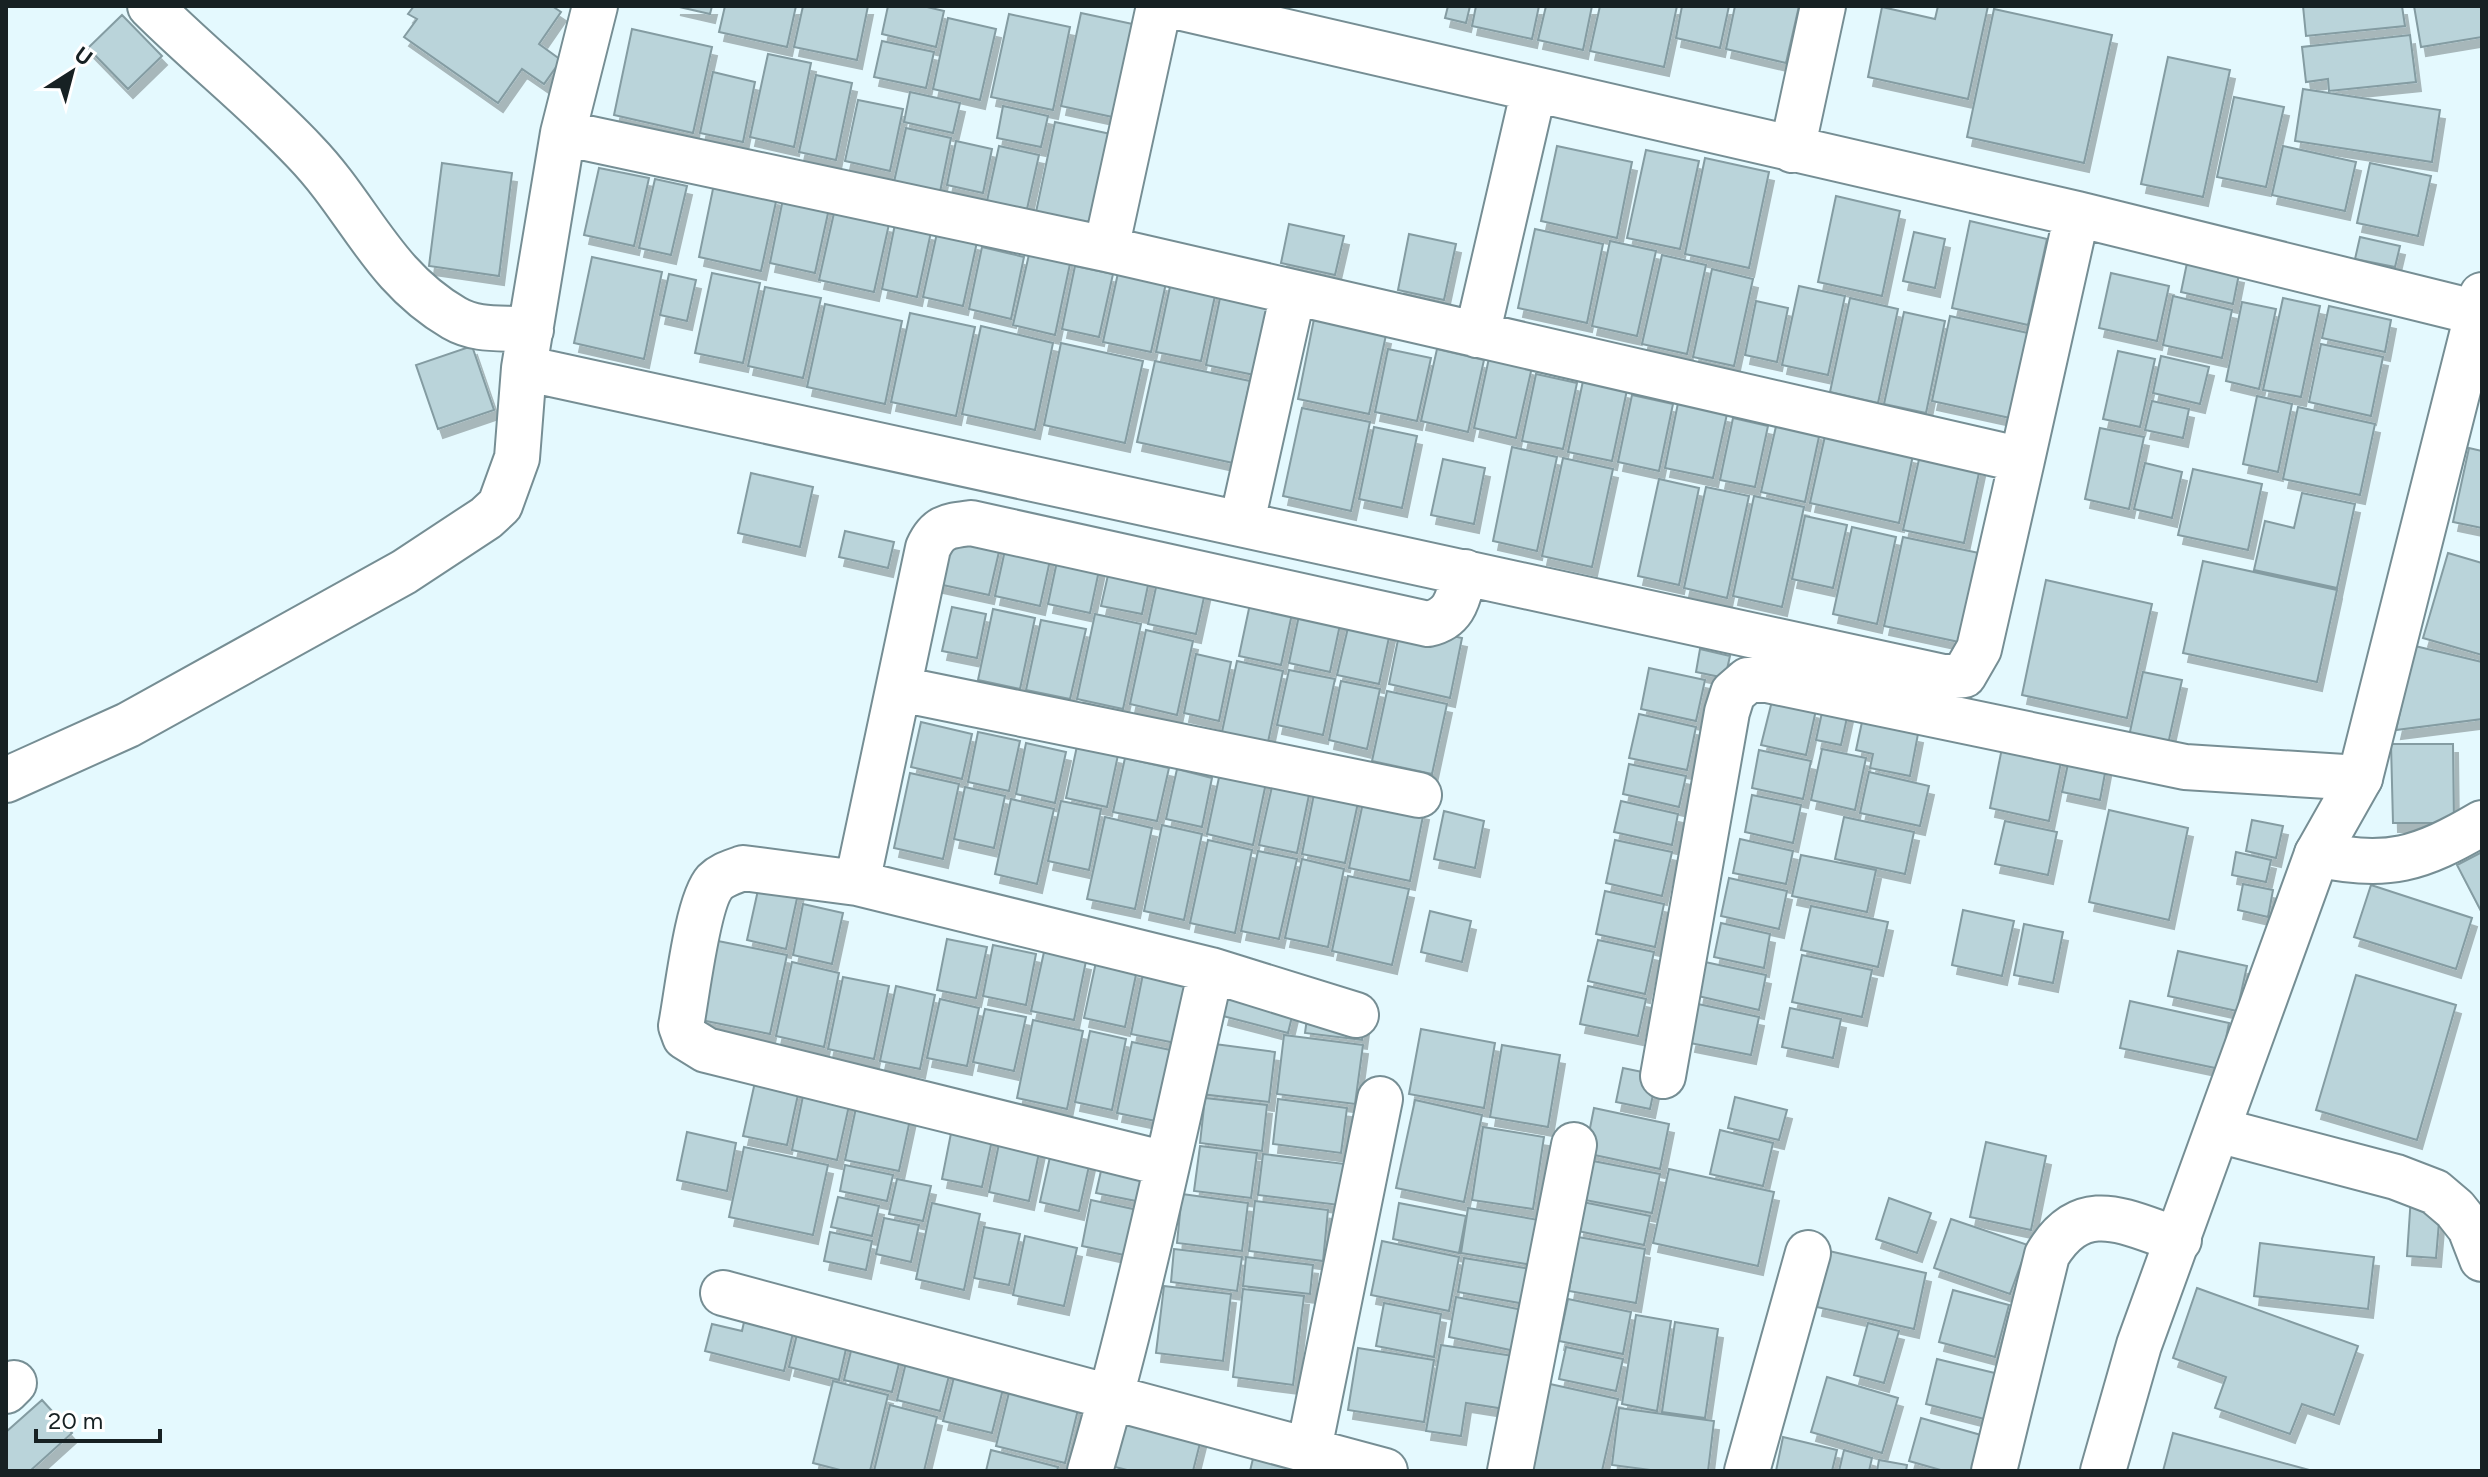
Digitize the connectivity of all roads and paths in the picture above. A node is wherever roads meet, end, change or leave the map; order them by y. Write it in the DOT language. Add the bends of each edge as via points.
graph roads {
  1 [pos="150,6"];
  2 [pos="595,6"];
  3 [pos="1159,6"];
  4 [pos="1174,6"];
  5 [pos="1823,6"];
  6 [pos="1534,89"];
  7 [pos="563,133"];
  8 [pos="1792,150"];
  9 [pos="2077,214"];
  10 [pos="1106,249"];
  11 [pos="1293,293"];
  12 [pos="2480,304"];
  13 [pos="1477,335"];
  14 [pos="527,349"];
  15 [pos="2022,460"];
  16 [pos="1242,522"];
  17 [pos="1465,572"];
  18 [pos="900,689"];
  19 [pos="2360,778"];
  20 [pos="6,780"];
  21 [pos="1419,795"];
  22 [pos="2482,823"];
  23 [pos="2317,854"];
  24 [pos="857,883"];
  25 [pos="1211,970"];
  26 [pos="1356,1015"];
  27 [pos="1663,1076"];
  28 [pos="1380,1099"];
  29 [pos="2218,1130"];
  30 [pos="1574,1145"];
  31 [pos="1166,1164"];
  32 [pos="2179,1240"];
  33 [pos="1808,1253"];
  34 [pos="2482,1259"];
  35 [pos="723,1293"];
  36 [pos="1111,1399"];
  37 [pos="1309,1449"];
  38 [pos="1090,1471"];
  39 [pos="1385,1471"];
  40 [pos="1510,1471"];
  41 [pos="1747,1471"];
  42 [pos="1994,1471"];
  43 [pos="2103,1471"];
  1 -- 14 [label="street" via="305,152 345,199 388,264 425,299 456,320"];
  2 -- 7 [label="street"];
  3 -- 10 [label="street"];
  4 -- 6 [label="street"];
  5 -- 8 [label="street"];
  6 -- 8 [label="street"];
  6 -- 13 [label="street"];
  7 -- 10 [label="street"];
  7 -- 14 [label="street"];
  8 -- 9 [label="street"];
  9 -- 12 [label="street"];
  9 -- 15 [label="street"];
  10 -- 11 [label="street"];
  11 -- 13 [label="street"];
  11 -- 16 [label="street"];
  12 -- 19 [label="street"];
  13 -- 15 [label="street"];
  14 -- 16 [label="street"];
  14 -- 20 [label="street" via="517,458 500,505 486,518 404,572 128,725"];
  15 -- 17 [label="street" via="1979,649 1956,678"];
  16 -- 17 [label="street"];
  17 -- 18 [label="street" via="1454,609 1444,621 1428,624 971,523 944,526 928,548"];
  18 -- 21 [label="street"];
  18 -- 24 [label="street"];
  19 -- 23 [label="street"];
  19 -- 27 [label="street" via="2185,767 1748,680 1733,693 1727,712"];
  22 -- 23 [label="street" via="2411,859 2354,862"];
  23 -- 29 [label="street"];
  24 -- 25 [label="street"];
  24 -- 31 [label="street" via="743,868 724,874 705,903 681,1026 685,1037 706,1050"];
  25 -- 26 [label="street"];
  25 -- 31 [label="street"];
  28 -- 37 [label="street"];
  29 -- 32 [label="street"];
  29 -- 34 [label="street" via="2435,1192 2470,1228"];
  30 -- 40 [label="street"];
  31 -- 36 [label="street"];
  32 -- 42 [label="street" via="2110,1217 2077,1222 2059,1235 2047,1255"];
  32 -- 43 [label="street" via="2139,1345"];
  33 -- 41 [label="street"];
  35 -- 36 [label="street"];
  36 -- 37 [label="street"];
  36 -- 38 [label="street"];
  37 -- 39 [label="street"];
}
